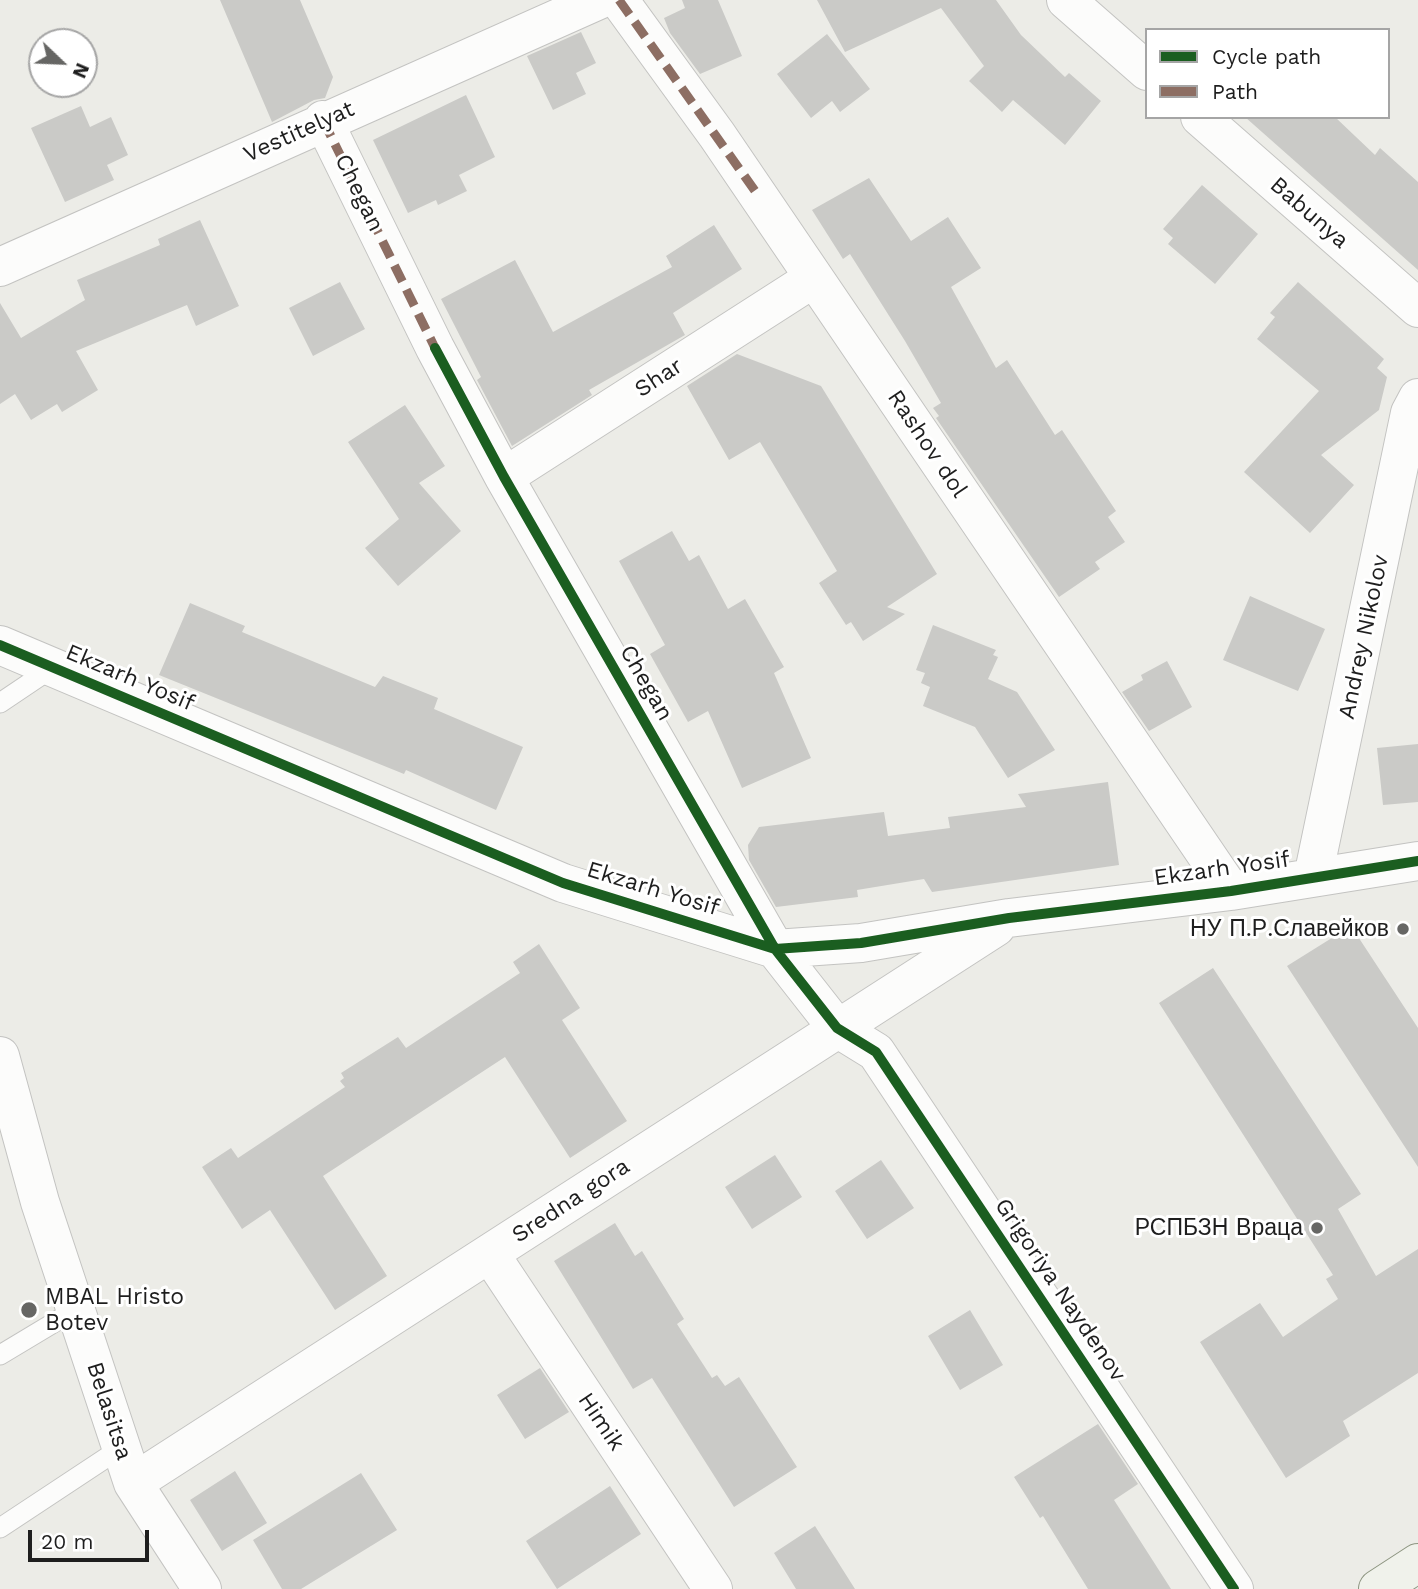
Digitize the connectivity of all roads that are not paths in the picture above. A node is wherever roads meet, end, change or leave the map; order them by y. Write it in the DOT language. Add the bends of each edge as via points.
graph roads {
  1 [pos="599,0"];
  2 [pos="619,0"];
  3 [pos="1066,0"];
  4 [pos="1145,69"];
  5 [pos="1202,119"];
  6 [pos="323,120"];
  7 [pos="0,267"];
  8 [pos="814,278"];
  9 [pos="1418,308"];
  10 [pos="1418,398"];
  11 [pos="504,477"];
  12 [pos="0,645"];
  13 [pos="52,668"];
  14 [pos="0,703"];
  15 [pos="1418,861"];
  16 [pos="1313,877"];
  17 [pos="1231,891"];
  18 [pos="1009,918"];
  19 [pos="775,949"];
  20 [pos="837,1028"];
  21 [pos="0,1056"];
  22 [pos="490,1254"];
  23 [pos="75,1310"];
  24 [pos="0,1355"];
  25 [pos="121,1448"];
  26 [pos="133,1483"];
  27 [pos="0,1528"];
  28 [pos="1418,1563"];
  29 [pos="202,1589"];
  30 [pos="713,1589"];
  31 [pos="1234,1589"];
  32 [pos="1378,1589"];
  1 -- 6 [label="street, Vestitelyat"];
  2 -- 8 [label="street, Rashov dol"];
  3 -- 4 [label="street"];
  5 -- 9 [label="street, Babunya"];
  6 -- 7 [label="street, Vestitelyat"];
  6 -- 11 [label="street, Chegan"];
  8 -- 11 [label="street, Shar"];
  8 -- 17 [label="street, Rashov dol"];
  10 -- 16 [label="street, Andrey Nikolov" via="1410,413"];
  11 -- 19 [label="street, Chegan"];
  12 -- 13 [label="street, Ekzarh Yosif"];
  13 -- 14 [label="lane"];
  13 -- 19 [label="street, Ekzarh Yosif" via="564,883"];
  15 -- 16 [label="street, Ekzarh Yosif"];
  16 -- 17 [label="street, Ekzarh Yosif"];
  17 -- 18 [label="street, Ekzarh Yosif"];
  18 -- 19 [label="street, Ekzarh Yosif" via="861,943"];
  18 -- 20 [label="street, Sredna gora"];
  19 -- 20 [label="street, Chegan"];
  20 -- 22 [label="street, Sredna gora"];
  20 -- 31 [label="street, Grigoriya Naydenov" via="876,1052"];
  21 -- 23 [label="street, Belasitsa"];
  22 -- 26 [label="street, Sredna gora"];
  22 -- 30 [label="street, Himik"];
  23 -- 24 [label="lane"];
  23 -- 25 [label="street, Belasitsa"];
  25 -- 26 [label="street, Belasitsa"];
  25 -- 27 [label="lane"];
  26 -- 29 [label="street, Belasitsa"];
  28 -- 32 [label="street"];
}
